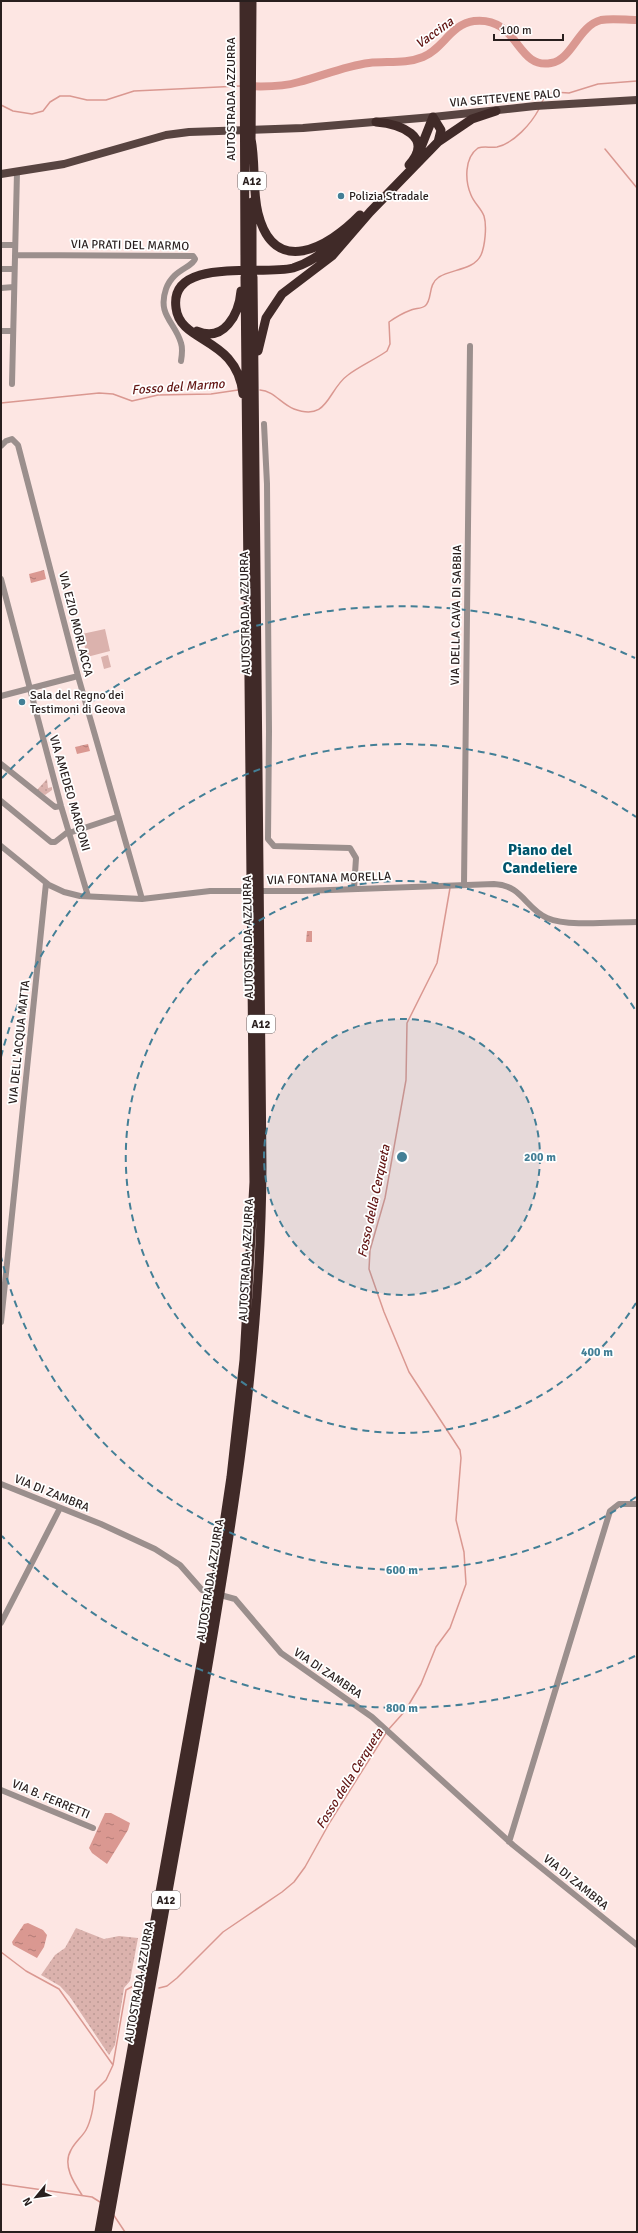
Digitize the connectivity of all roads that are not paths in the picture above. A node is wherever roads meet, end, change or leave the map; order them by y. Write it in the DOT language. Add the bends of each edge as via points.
graph roads {
  1 [pos="244,1"];
  2 [pos="252,1"];
  3 [pos="247,79"];
  4 [pos="247,93"];
  5 [pos="637,100"];
  6 [pos="496,111"];
  7 [pos="433,117"];
  8 [pos="376,122"];
  9 [pos="251,140"];
  10 [pos="438,142"];
  11 [pos="414,159"];
  12 [pos="17,172"];
  13 [pos="1,174"];
  14 [pos="352,223"];
  15 [pos="350,234"];
  16 [pos="1,245"];
  17 [pos="15,245"];
  18 [pos="15,255"];
  19 [pos="1,269"];
  20 [pos="14,269"];
  21 [pos="246,273"];
  22 [pos="14,287"];
  23 [pos="1,288"];
  24 [pos="1,331"];
  25 [pos="13,331"];
  26 [pos="470,346"];
  27 [pos="181,361"];
  28 [pos="12,384"];
  29 [pos="250,390"];
  30 [pos="264,424"];
  31 [pos="1,446"];
  32 [pos="252,454"];
  33 [pos="1,580"];
  34 [pos="78,676"];
  35 [pos="29,688"];
  36 [pos="1,696"];
  37 [pos="1,764"];
  38 [pos="1,801"];
  39 [pos="61,806"];
  40 [pos="117,818"];
  41 [pos="69,832"];
  42 [pos="1,846"];
  43 [pos="46,883"];
  44 [pos="464,885"];
  45 [pos="354,889"];
  46 [pos="88,896"];
  47 [pos="142,899"];
  48 [pos="637,922"];
  49 [pos="1,1322"];
  50 [pos="1,1484"];
  51 [pos="637,1504"];
  52 [pos="60,1508"];
  53 [pos="1,1624"];
  54 [pos="1,1790"];
  55 [pos="93,1828"];
  56 [pos="509,1842"];
  57 [pos="637,1945"];
  58 [pos="109,2199"];
  59 [pos="99,2232"];
  60 [pos="107,2232"];
  1 -- 3 [label="highway, AUTOSTRADA AZZURRA / A12"];
  2 -- 3 [label="highway, AUTOSTRADA AZZURRA / A12"];
  3 -- 4 [label="highway, AUTOSTRADA AZZURRA / A12"];
  4 -- 9 [label="highway, AUTOSTRADA AZZURRA / A12"];
  4 -- 21 [label="highway, AUTOSTRADA AZZURRA / A12" via="244,168"];
  5 -- 6 [label="main road, VIA SETTEVENE PALO" via="546,105"];
  6 -- 7 [label="main road, VIA SETTEVENE PALO"];
  6 -- 10 [label="highway" via="472,119"];
  7 -- 8 [label="main road, VIA SETTEVENE PALO"];
  7 -- 10 [label="highway" via="442,130"];
  7 -- 11 [label="highway"];
  8 -- 11 [label="highway" via="399,126 411,133 416,145"];
  8 -- 12 [label="main road, VIA SETTEVENE PALO" via="173,134 69,163"];
  9 -- 14 [label="highway" via="259,216 267,235 278,247 292,252 308,251"];
  9 -- 21 [label="highway, AUTOSTRADA AZZURRA / A12"];
  10 -- 15 [label="highway"];
  11 -- 14 [label="highway"];
  12 -- 13 [label="main road"];
  12 -- 17 [label="street"];
  14 -- 21 [label="highway" via="328,250 309,262 287,269"];
  15 -- 21 [label="highway" via="308,264 284,272"];
  15 -- 29 [label="highway" via="327,261 288,288 273,305 259,342"];
  16 -- 17 [label="street"];
  17 -- 18 [label="street"];
  18 -- 20 [label="street"];
  18 -- 27 [label="street, VIA PRATI DEL MARMO" via="193,256 193,263 171,278 164,299 166,315 181,342"];
  19 -- 20 [label="street"];
  20 -- 22 [label="street"];
  21 -- 21 [label="highway" via="238,309 228,325 209,334 200,333 188,326 181,317 178,306 179,294 186,285 201,276"];
  21 -- 29 [label="highway, AUTOSTRADA AZZURRA / A12"];
  21 -- 29 [label="highway" via="206,272 194,276 180,288 175,304 178,316 185,327 231,360"];
  22 -- 23 [label="street"];
  22 -- 25 [label="street"];
  24 -- 25 [label="street"];
  25 -- 28 [label="street"];
  26 -- 44 [label="street, VIA DELLA CAVA DI SABBIA"];
  29 -- 32 [label="highway"];
  29 -- 32 [label="highway" via="244,439"];
  30 -- 45 [label="street" via="267,484 268,839 274,846 350,848 356,858"];
  31 -- 34 [label="street, VIA EZIO MORLACCA" via="12,439 18,445"];
  32 -- 58 [label="highway, AUTOSTRADA AZZURRA / A12" via="261,1212 249,1392 217,1594"];
  33 -- 35 [label="street, VIA AMEDEO MARCONI"];
  34 -- 35 [label="street"];
  34 -- 40 [label="street, VIA EZIO MORLACCA"];
  35 -- 36 [label="street"];
  35 -- 39 [label="street, VIA AMEDEO MARCONI"];
  37 -- 39 [label="street" via="55,807"];
  38 -- 41 [label="street" via="51,842"];
  39 -- 41 [label="street, VIA AMEDEO MARCONI"];
  40 -- 41 [label="street"];
  40 -- 47 [label="street, VIA EZIO MORLACCA"];
  41 -- 46 [label="street, VIA AMEDEO MARCONI"];
  42 -- 43 [label="street, VIA FONTANA MORELLA"];
  43 -- 46 [label="street, VIA FONTANA MORELLA" via="68,894"];
  43 -- 49 [label="street, VIA DELL'ACQUA MATTA"];
  44 -- 45 [label="street, VIA FONTANA MORELLA"];
  44 -- 48 [label="street, VIA FONTANA MORELLA" via="494,884 510,887 543,915 557,921"];
  45 -- 47 [label="street, VIA FONTANA MORELLA" via="196,892"];
  46 -- 47 [label="street, VIA FONTANA MORELLA"];
  50 -- 52 [label="street, VIA DI ZAMBRA"];
  51 -- 56 [label="street" via="617,1505 609,1513"];
  52 -- 53 [label="street"];
  52 -- 56 [label="street, VIA DI ZAMBRA" via="165,1554 180,1565 202,1590 235,1599 284,1656 362,1709 388,1730"];
  54 -- 55 [label="street, VIA B. FERRETTI"];
  56 -- 57 [label="street, VIA DI ZAMBRA"];
  58 -- 59 [label="highway, AUTOSTRADA AZZURRA / A12" via="103,2211"];
  58 -- 60 [label="highway, AUTOSTRADA AZZURRA / A12"];
}
